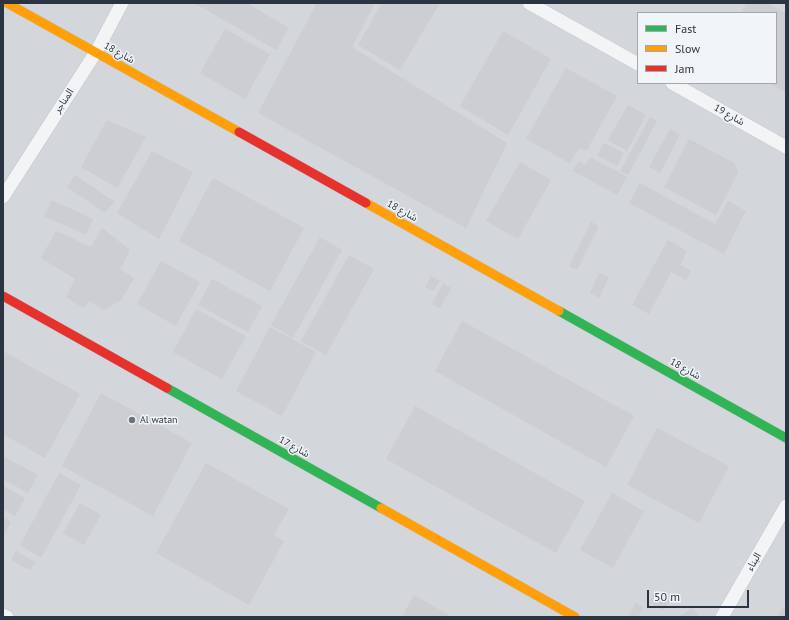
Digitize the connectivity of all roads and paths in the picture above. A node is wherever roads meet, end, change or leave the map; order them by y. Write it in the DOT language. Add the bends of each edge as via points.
graph roads {
  1 [pos="7,3"];
  2 [pos="122,3"];
  3 [pos="529,3"];
  4 [pos="96,52"];
  5 [pos="637,63"];
  6 [pos="674,84"];
  7 [pos="786,147"];
  8 [pos="3,198"];
  9 [pos="3,296"];
  10 [pos="786,438"];
  11 [pos="786,506"];
  12 [pos="3,615"];
  13 [pos="7,617"];
  14 [pos="575,617"];
  15 [pos="722,617"];
  1 -- 4 [label="street, شارع 18"];
  2 -- 4 [label="street, المناجر"];
  3 -- 5 [label="street"];
  4 -- 8 [label="street, المناجر"];
  4 -- 10 [label="street, شارع 18"];
  6 -- 7 [label="street, شارع 19"];
  9 -- 14 [label="street, شارع 17"];
  11 -- 15 [label="street, البناء"];
  12 -- 13 [label="street"];
}
